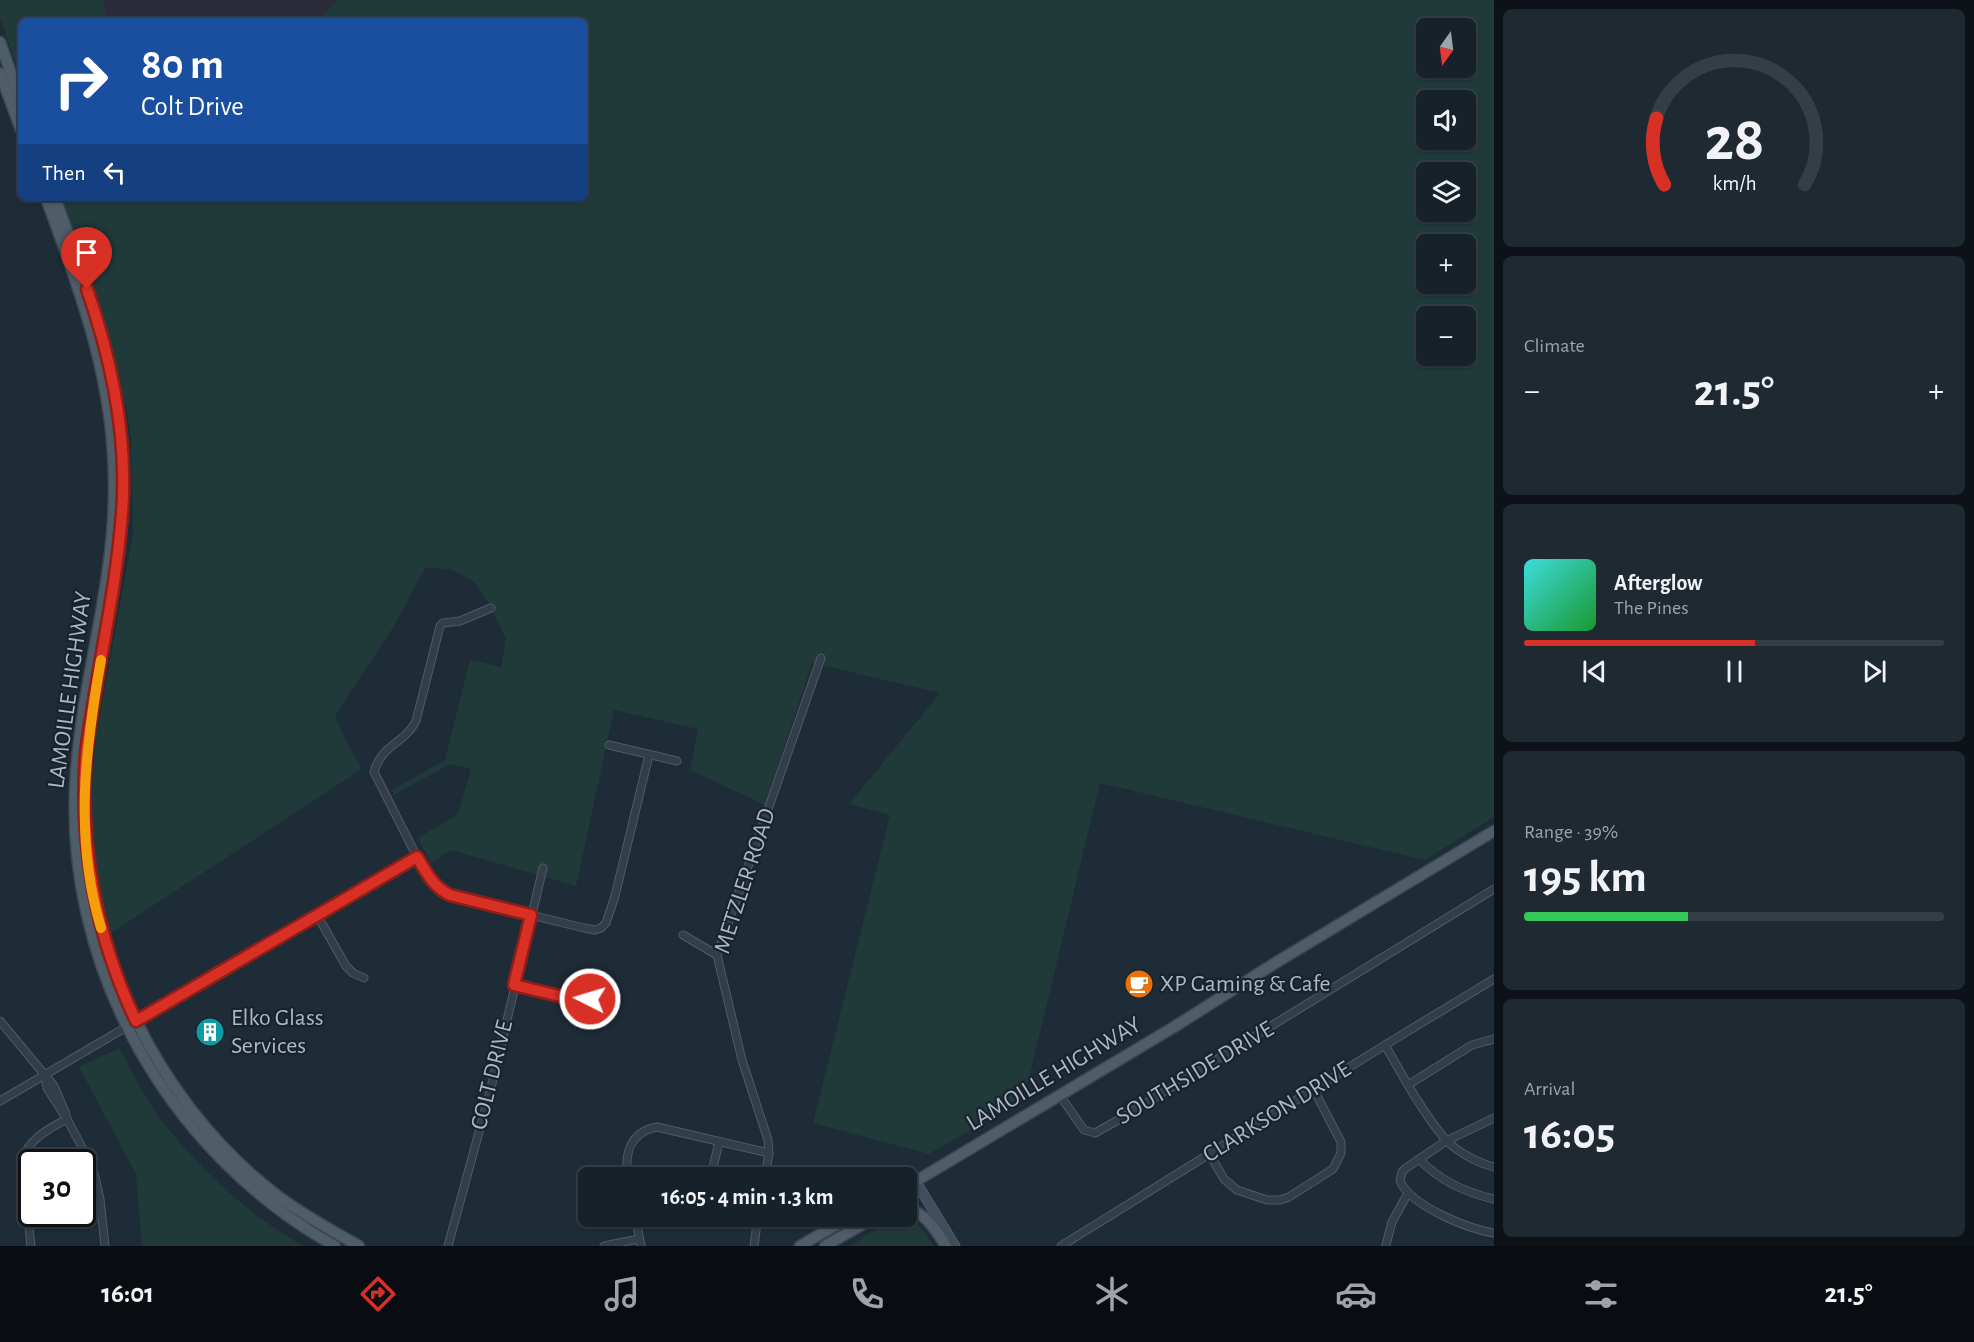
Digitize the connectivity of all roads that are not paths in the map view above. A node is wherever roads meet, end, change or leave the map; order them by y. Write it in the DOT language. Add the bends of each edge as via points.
graph roads {
  1 [pos="0,42"];
  2 [pos="0,73"];
  3 [pos="18,93"];
  4 [pos="18,122"];
  5 [pos="47,201"];
  6 [pos="56,201"];
  7 [pos="491,608"];
  8 [pos="821,658"];
  9 [pos="609,745"];
  10 [pos="649,755"];
  11 [pos="677,761"];
  12 [pos="1494,831"];
  13 [pos="417,857"];
  14 [pos="543,868"];
  15 [pos="1494,888"];
  16 [pos="317,915"];
  17 [pos="531,915"];
  18 [pos="683,935"];
  19 [pos="717,955"];
  20 [pos="364,978"];
  21 [pos="1494,979"];
  22 [pos="514,985"];
  23 [pos="590,999"];
  24 [pos="0,1022"];
  25 [pos="131,1024"];
  26 [pos="1494,1039"];
  27 [pos="1384,1045"];
  28 [pos="45,1076"];
  29 [pos="1408,1085"];
  30 [pos="1314,1090"];
  31 [pos="1059,1094"];
  32 [pos="0,1101"];
  33 [pos="1494,1118"];
  34 [pos="67,1119"];
  35 [pos="1446,1141"];
  36 [pos="719,1142"];
  37 [pos="769,1153"];
  38 [pos="1210,1155"];
  39 [pos="1419,1160"];
  40 [pos="626,1167"];
  41 [pos="713,1167"];
  42 [pos="767,1167"];
  43 [pos="1494,1167"];
  44 [pos="917,1182"];
  45 [pos="1408,1193"];
  46 [pos="917,1195"];
  47 [pos="917,1197"];
  48 [pos="1494,1199"];
  49 [pos="917,1211"];
  50 [pos="637,1227"];
  51 [pos="757,1227"];
  52 [pos="833,1227"];
  53 [pos="858,1227"];
  54 [pos="1494,1233"];
  55 [pos="640,1243"];
  56 [pos="1386,1245"];
  57 [pos="31,1246"];
  58 [pos="105,1246"];
  59 [pos="335,1246"];
  60 [pos="359,1246"];
  61 [pos="448,1246"];
  62 [pos="604,1246"];
  63 [pos="754,1246"];
  64 [pos="800,1246"];
  65 [pos="825,1246"];
  66 [pos="947,1246"];
  67 [pos="955,1246"];
  68 [pos="1061,1246"];
  1 -- 3 [label="main road"];
  2 -- 4 [label="main road"];
  5 -- 25 [label="main road, LAMOILLE HIGHWAY" via="96,342 111,430 111,543 78,752 75,823 89,928 103,973"];
  6 -- 25 [label="main road, LAMOILLE HIGHWAY" via="103,336 119,419 122,512 88,736 84,809 98,918"];
  7 -- 13 [label="street" via="440,626 413,729 387,748 374,772"];
  8 -- 19 [label="street, METZLER ROAD"];
  9 -- 10 [label="street"];
  10 -- 11 [label="street"];
  10 -- 17 [label="street" via="606,923 595,930"];
  12 -- 31 [label="main road, LAMOILLE HIGHWAY"];
  13 -- 16 [label="street"];
  13 -- 17 [label="street" via="439,890"];
  14 -- 17 [label="street, COLT DRIVE"];
  15 -- 31 [label="street, SOUTHSIDE DRIVE" via="1095,1133 1084,1130"];
  16 -- 20 [label="street" via="346,966"];
  16 -- 25 [label="street"];
  17 -- 22 [label="street, COLT DRIVE"];
  18 -- 19 [label="street"];
  19 -- 37 [label="street, METZLER ROAD"];
  21 -- 27 [label="street, CLARKSON DRIVE"];
  22 -- 23 [label="street" via="576,1000"];
  22 -- 61 [label="street, COLT DRIVE"];
  24 -- 28 [label="street"];
  25 -- 28 [label="street"];
  25 -- 59 [label="main road, LAMOILLE HIGHWAY" via="146,1064 169,1100 215,1154 276,1209"];
  25 -- 60 [label="main road, LAMOILLE HIGHWAY" via="173,1086 228,1151 278,1196"];
  26 -- 29 [label="street" via="1472,1045"];
  27 -- 29 [label="street"];
  27 -- 30 [label="street, CLARKSON DRIVE"];
  28 -- 32 [label="street"];
  28 -- 34 [label="street" via="54,1086"];
  29 -- 35 [label="street"];
  30 -- 38 [label="street, CLARKSON DRIVE"];
  30 -- 38 [label="street" via="1341,1142 1341,1153 1333,1169 1289,1197 1267,1200 1237,1190 1224,1179"];
  31 -- 44 [label="main road, LAMOILLE HIGHWAY"];
  33 -- 35 [label="street"];
  34 -- 57 [label="street" via="39,1136 24,1154"];
  34 -- 58 [label="street" via="95,1174"];
  35 -- 39 [label="street"];
  35 -- 43 [label="street"];
  36 -- 37 [label="street"];
  36 -- 40 [label="street" via="648,1128 632,1141"];
  36 -- 41 [label="street"];
  37 -- 42 [label="street, METZLER ROAD"];
  38 -- 68 [label="street, CLARKSON DRIVE"];
  39 -- 45 [label="street" via="1401,1176"];
  39 -- 48 [label="street" via="1469,1192"];
  45 -- 54 [label="street" via="1466,1226"];
  45 -- 56 [label="street" via="1392,1222"];
  46 -- 67 [label="main road"];
  47 -- 66 [label="main road"];
  49 -- 66 [label="main road"];
  50 -- 55 [label="street"];
  51 -- 63 [label="street"];
  52 -- 64 [label="main road"];
  53 -- 65 [label="main road"];
  55 -- 62 [label="street"];
}
